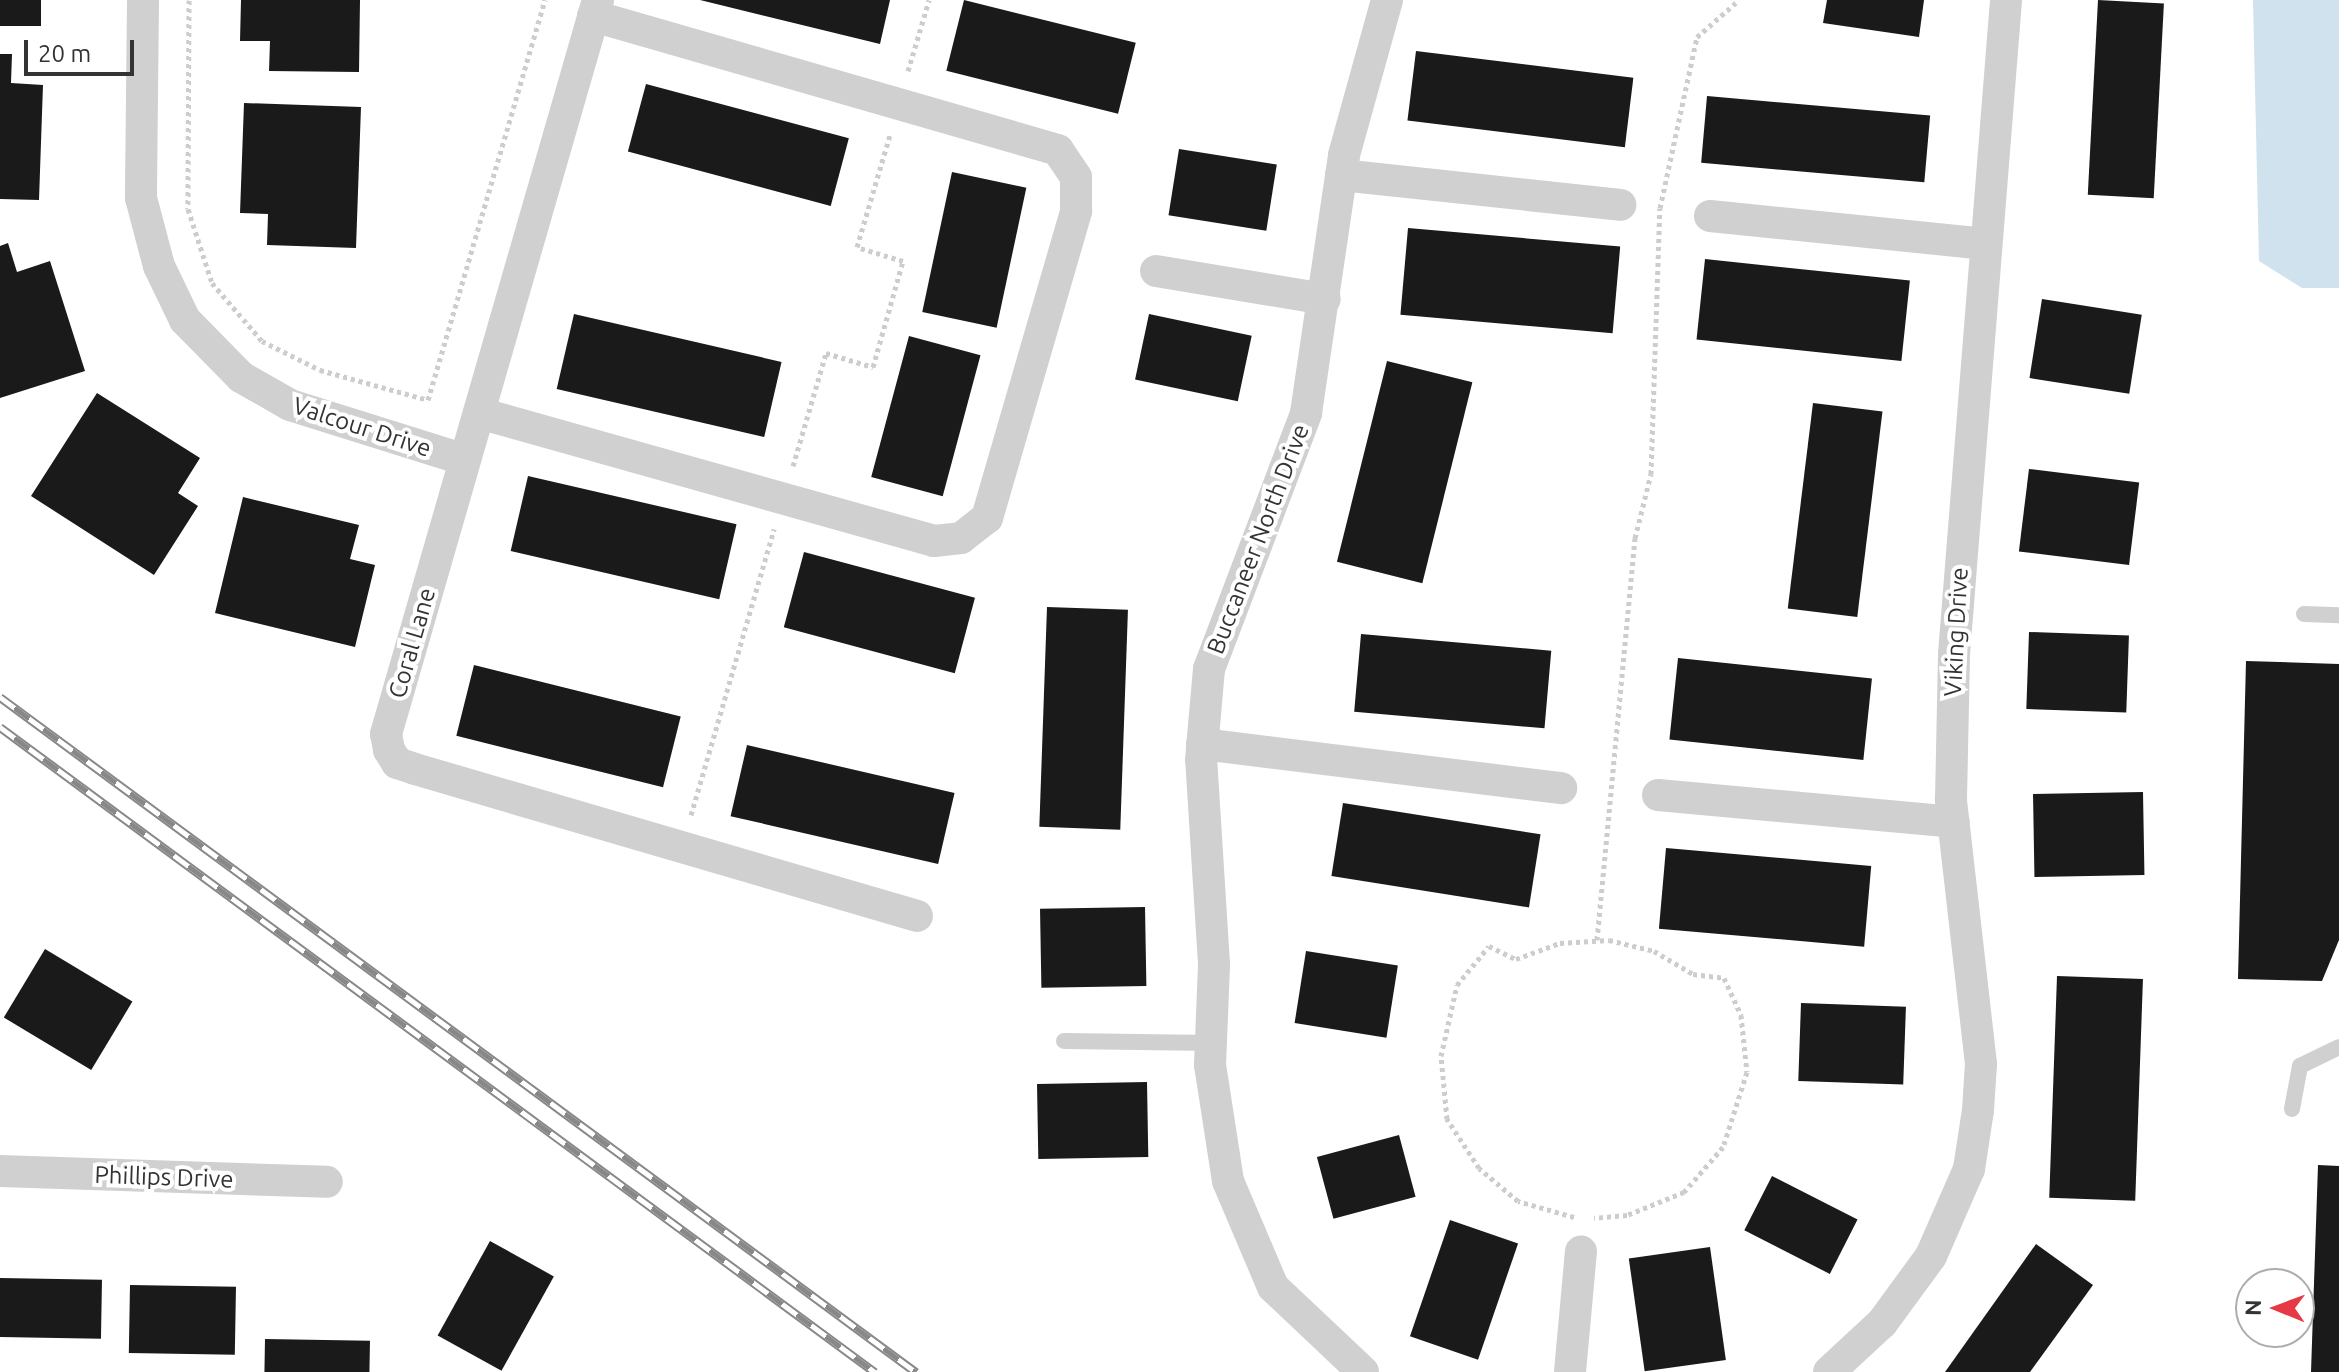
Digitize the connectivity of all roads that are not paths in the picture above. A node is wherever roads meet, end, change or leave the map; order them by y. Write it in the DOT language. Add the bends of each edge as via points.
graph roads {
  1 [pos="143,0"];
  2 [pos="1387,0"];
  3 [pos="2006,0"];
  4 [pos="596,8"];
  5 [pos="1341,175"];
  6 [pos="1620,205"];
  7 [pos="1710,216"];
  8 [pos="1984,244"];
  9 [pos="1156,271"];
  10 [pos="1325,299"];
  11 [pos="479,413"];
  12 [pos="465,460"];
  13 [pos="2304,614"];
  14 [pos="2339,615"];
  15 [pos="1202,744"];
  16 [pos="1561,788"];
  17 [pos="1658,795"];
  18 [pos="1954,822"];
  19 [pos="917,916"];
  20 [pos="1064,1041"];
  21 [pos="1211,1043"];
  22 [pos="2339,1047"];
  23 [pos="2292,1109"];
  24 [pos="0,1171"];
  25 [pos="327,1182"];
  26 [pos="1581,1251"];
  27 [pos="1363,1372"];
  28 [pos="1570,1372"];
  29 [pos="1829,1372"];
  1 -- 12 [label="street, Valcour Drive" via="141,198 159,266 185,320 241,377 290,405"];
  2 -- 5 [label="street, Buccaneer North Drive"];
  3 -- 8 [label="street, Viking Drive"];
  4 -- 11 [label="street, Coral Lane"];
  4 -- 11 [label="street" via="1058,150 1076,177 1076,211 987,518 961,538 934,541"];
  5 -- 6 [label="street"];
  5 -- 10 [label="street, Buccaneer North Drive"];
  7 -- 8 [label="street"];
  8 -- 18 [label="street, Viking Drive" via="1954,654"];
  9 -- 10 [label="street"];
  10 -- 15 [label="street, Buccaneer North Drive" via="1306,413 1209,669"];
  11 -- 12 [label="street, Coral Lane"];
  12 -- 19 [label="street, Coral Lane" via="386,734 397,763"];
  13 -- 14 [label="lane"];
  15 -- 16 [label="street"];
  15 -- 21 [label="street, Buccaneer North Drive"];
  17 -- 18 [label="street"];
  18 -- 29 [label="street, Viking Drive" via="1981,1064 1969,1169 1931,1256 1882,1323"];
  20 -- 21 [label="lane"];
  21 -- 27 [label="street, Buccaneer North Drive" via="1228,1181 1252,1251 1302,1320"];
  22 -- 23 [label="lane" via="2300,1066"];
  24 -- 25 [label="street, Phillips Drive"];
  26 -- 28 [label="street"];
}
